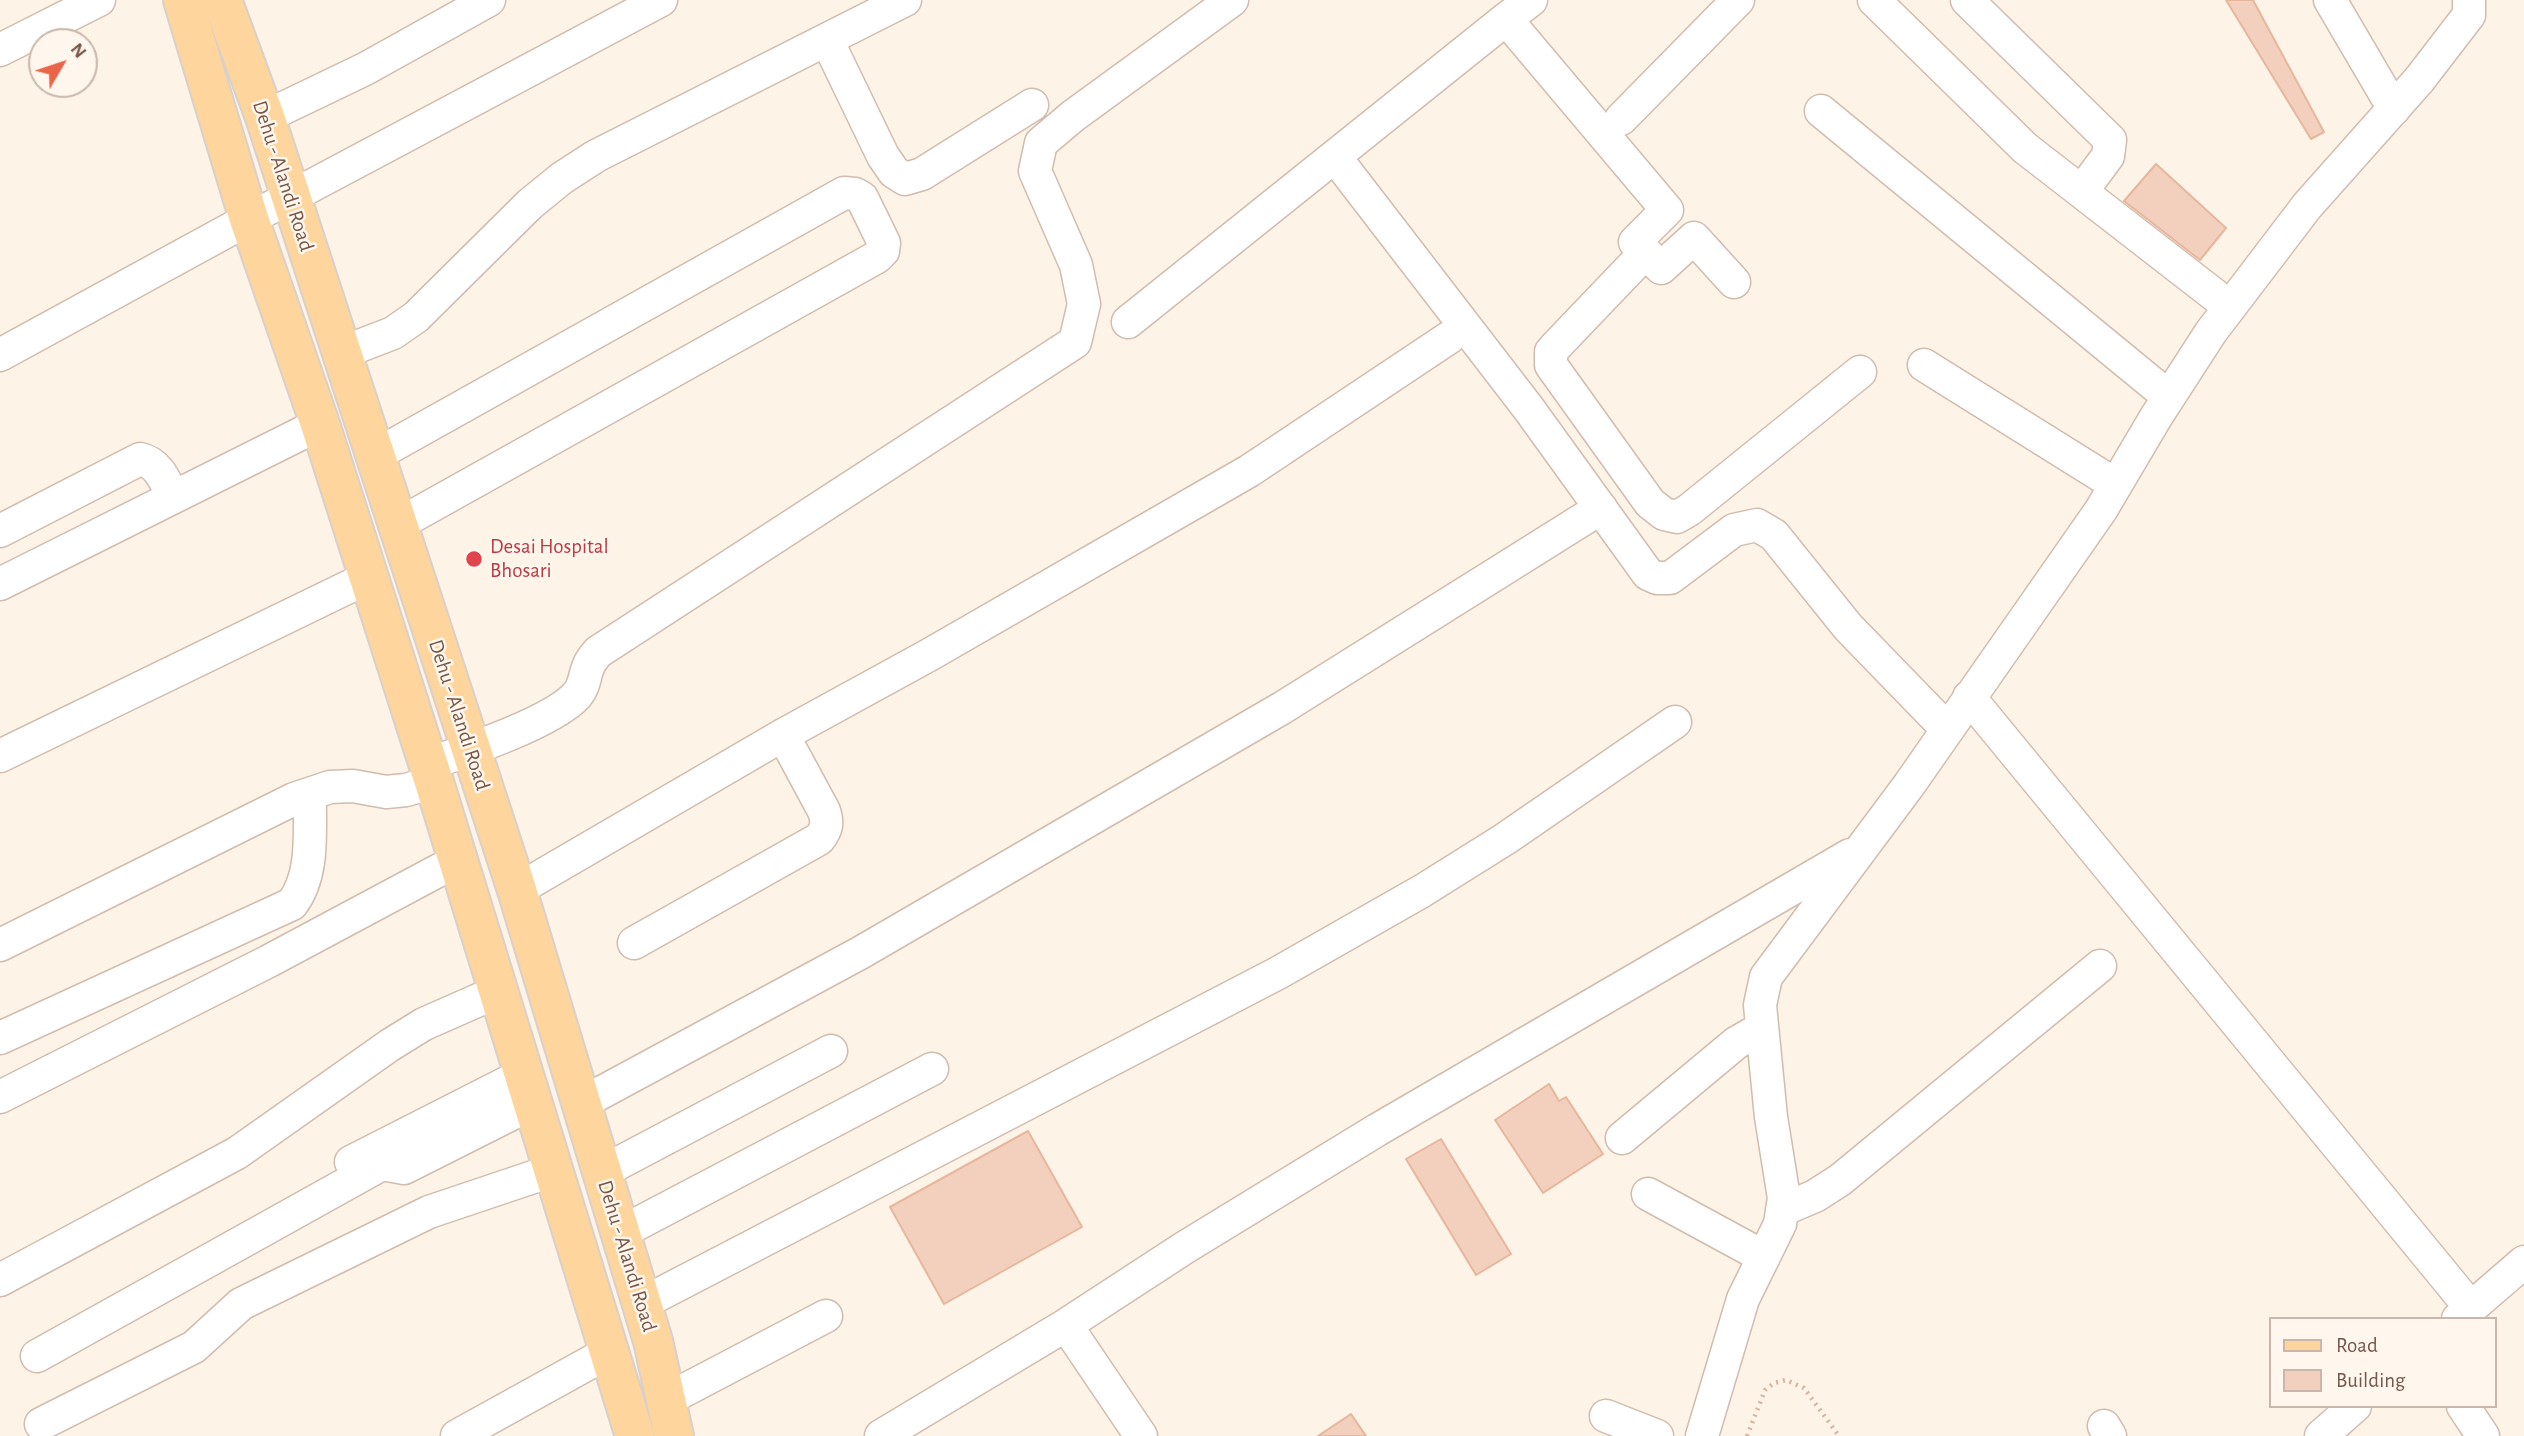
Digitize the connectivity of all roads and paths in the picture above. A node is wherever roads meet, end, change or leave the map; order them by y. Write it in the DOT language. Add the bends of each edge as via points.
graph roads {
  1 [pos="99,0"];
  2 [pos="183,0"];
  3 [pos="222,0"];
  4 [pos="489,0"];
  5 [pos="661,0"];
  6 [pos="905,0"];
  7 [pos="1232,0"];
  8 [pos="1531,0"];
  9 [pos="1738,0"];
  10 [pos="1874,0"];
  11 [pos="1967,0"];
  12 [pos="2329,0"];
  13 [pos="2472,5"];
  14 [pos="1506,19"];
  15 [pos="827,40"];
  16 [pos="0,50"];
  17 [pos="1032,105"];
  18 [pos="2393,109"];
  19 [pos="1821,111"];
  20 [pos="265,117"];
  21 [pos="1621,119"];
  22 [pos="1335,157"];
  23 [pos="2082,191"];
  24 [pos="290,198"];
  25 [pos="249,219"];
  26 [pos="1645,253"];
  27 [pos="1734,282"];
  28 [pos="2230,307"];
  29 [pos="1128,322"];
  30 [pos="1450,337"];
  31 [pos="341,353"];
  32 [pos="0,355"];
  33 [pos="1924,365"];
  34 [pos="1860,372"];
  35 [pos="2169,397"];
  36 [pos="320,424"];
  37 [pos="374,456"];
  38 [pos="2116,485"];
  39 [pos="173,497"];
  40 [pos="1601,508"];
  41 [pos="397,525"];
  42 [pos="0,531"];
  43 [pos="369,577"];
  44 [pos="0,584"];
  45 [pos="1969,697"];
  46 [pos="1675,722"];
  47 [pos="1947,729"];
  48 [pos="783,735"];
  49 [pos="471,750"];
  50 [pos="0,755"];
  51 [pos="431,773"];
  52 [pos="310,794"];
  53 [pos="1864,847"];
  54 [pos="458,860"];
  55 [pos="517,890"];
  56 [pos="634,943"];
  57 [pos="0,944"];
  58 [pos="2100,966"];
  59 [pos="499,991"];
  60 [pos="1762,1028"];
  61 [pos="0,1038"];
  62 [pos="831,1051"];
  63 [pos="932,1069"];
  64 [pos="529,1089"];
  65 [pos="0,1097"];
  66 [pos="582,1103"];
  67 [pos="1622,1138"];
  68 [pos="554,1170"];
  69 [pos="602,1172"];
  70 [pos="1648,1194"];
  71 [pos="275,1200"];
  72 [pos="1782,1210"];
  73 [pos="620,1233"];
  74 [pos="1764,1258"];
  75 [pos="2524,1262"];
  76 [pos="0,1280"];
  77 [pos="641,1304"];
  78 [pos="2464,1313"];
  79 [pos="826,1316"];
  80 [pos="1066,1325"];
  81 [pos="609,1352"];
  82 [pos="37,1356"];
  83 [pos="2353,1408"];
  84 [pos="2464,1408"];
  85 [pos="1606,1416"];
  86 [pos="670,1418"];
  87 [pos="41,1424"];
  88 [pos="457,1436"];
  89 [pos="635,1436"];
  90 [pos="881,1436"];
  91 [pos="1141,1436"];
  92 [pos="1657,1436"];
  93 [pos="1702,1436"];
  94 [pos="1747,1436"];
  95 [pos="1839,1436"];
  96 [pos="2321,1436"];
  97 [pos="2483,1436"];
  1 -- 16 [label="street"];
  2 -- 25 [label="main road, Dehu - Alandi Road"];
  3 -- 20 [label="main road, Dehu - Alandi Road"];
  4 -- 20 [label="street" via="365,69"];
  5 -- 24 [label="street"];
  6 -- 15 [label="street"];
  7 -- 49 [label="street" via="1041,143 1035,171 1076,265 1084,304 1075,342 598,652 589,664 583,688 557,711"];
  8 -- 14 [label="street"];
  9 -- 21 [label="street"];
  10 -- 23 [label="street" via="2025,148"];
  11 -- 23 [label="street" via="2110,140 2109,156"];
  12 -- 18 [label="street"];
  13 -- 18 [label="street"];
  14 -- 22 [label="street"];
  14 -- 26 [label="street" via="1667,210 1635,242"];
  15 -- 17 [label="street" via="883,156 905,179 922,174"];
  15 -- 31 [label="street" via="596,156 530,204 416,317 393,333"];
  18 -- 28 [label="street" via="2307,206"];
  19 -- 35 [label="street"];
  20 -- 24 [label="main road, Dehu - Alandi Road"];
  22 -- 29 [label="street"];
  22 -- 40 [label="street"];
  23 -- 28 [label="street"];
  24 -- 25 [label="street"];
  24 -- 31 [label="main road, Dehu - Alandi Road"];
  25 -- 32 [label="street"];
  25 -- 36 [label="main road, Dehu - Alandi Road"];
  26 -- 27 [label="street" via="1661,268 1694,237"];
  26 -- 34 [label="street" via="1551,352 1551,365 1650,503 1664,514 1677,517 1689,510"];
  28 -- 35 [label="street"];
  30 -- 48 [label="street" via="1249,471"];
  31 -- 37 [label="main road, Dehu - Alandi Road"];
  33 -- 38 [label="street"];
  35 -- 38 [label="street"];
  36 -- 39 [label="street"];
  36 -- 43 [label="main road, Dehu - Alandi Road"];
  37 -- 41 [label="main road, Dehu - Alandi Road"];
  37 -- 41 [label="street" via="845,193 862,198 884,243 877,257"];
  38 -- 45 [label="street"];
  39 -- 42 [label="street" via="158,469 140,459"];
  39 -- 44 [label="street"];
  40 -- 47 [label="street" via="1648,574 1657,578 1670,578 1734,530 1757,525 1774,535 1848,627"];
  40 -- 66 [label="street" via="1282,708 860,953"];
  41 -- 49 [label="main road, Dehu - Alandi Road"];
  43 -- 50 [label="street"];
  43 -- 51 [label="main road, Dehu - Alandi Road"];
  45 -- 47 [label="street"];
  45 -- 78 [label="street"];
  46 -- 77 [label="street" via="1422,891 1278,973"];
  47 -- 53 [label="street"];
  48 -- 55 [label="street"];
  48 -- 56 [label="street" via="824,811 826,831"];
  49 -- 51 [label="street"];
  49 -- 55 [label="main road, Dehu - Alandi Road"];
  51 -- 52 [label="street" via="406,790 353,786"];
  51 -- 54 [label="main road, Dehu - Alandi Road"];
  52 -- 57 [label="street"];
  52 -- 61 [label="street" via="307,875 292,904"];
  53 -- 60 [label="street" via="1766,977 1760,1005"];
  53 -- 80 [label="street" via="1377,1130"];
  54 -- 59 [label="main road, Dehu - Alandi Road"];
  54 -- 65 [label="street"];
  55 -- 66 [label="main road, Dehu - Alandi Road"];
  58 -- 72 [label="street" via="1840,1180"];
  59 -- 64 [label="main road, Dehu - Alandi Road"];
  59 -- 76 [label="street" via="415,1029 237,1153"];
  60 -- 67 [label="street" via="1735,1043"];
  60 -- 72 [label="street"];
  62 -- 69 [label="street"];
  63 -- 73 [label="street"];
  64 -- 68 [label="main road, Dehu - Alandi Road"];
  64 -- 71 [label="street"];
  64 -- 82 [label="street" via="404,1168 382,1164"];
  66 -- 69 [label="main road, Dehu - Alandi Road"];
  68 -- 81 [label="main road, Dehu - Alandi Road"];
  68 -- 87 [label="street" via="429,1212 254,1298 232,1311 194,1347"];
  69 -- 73 [label="main road, Dehu - Alandi Road"];
  70 -- 74 [label="street"];
  72 -- 74 [label="street"];
  73 -- 77 [label="main road, Dehu - Alandi Road"];
  74 -- 93 [label="street" via="1743,1299"];
  75 -- 78 [label="street"];
  77 -- 86 [label="main road, Dehu - Alandi Road"];
  79 -- 86 [label="street"];
  80 -- 90 [label="street"];
  80 -- 91 [label="street"];
  81 -- 88 [label="street"];
  81 -- 89 [label="main road, Dehu - Alandi Road"];
  83 -- 96 [label="street"];
  84 -- 97 [label="street"];
  85 -- 92 [label="street"];
  94 -- 95 [label="path" via="1765,1390 1786,1380 1804,1388"];
}
